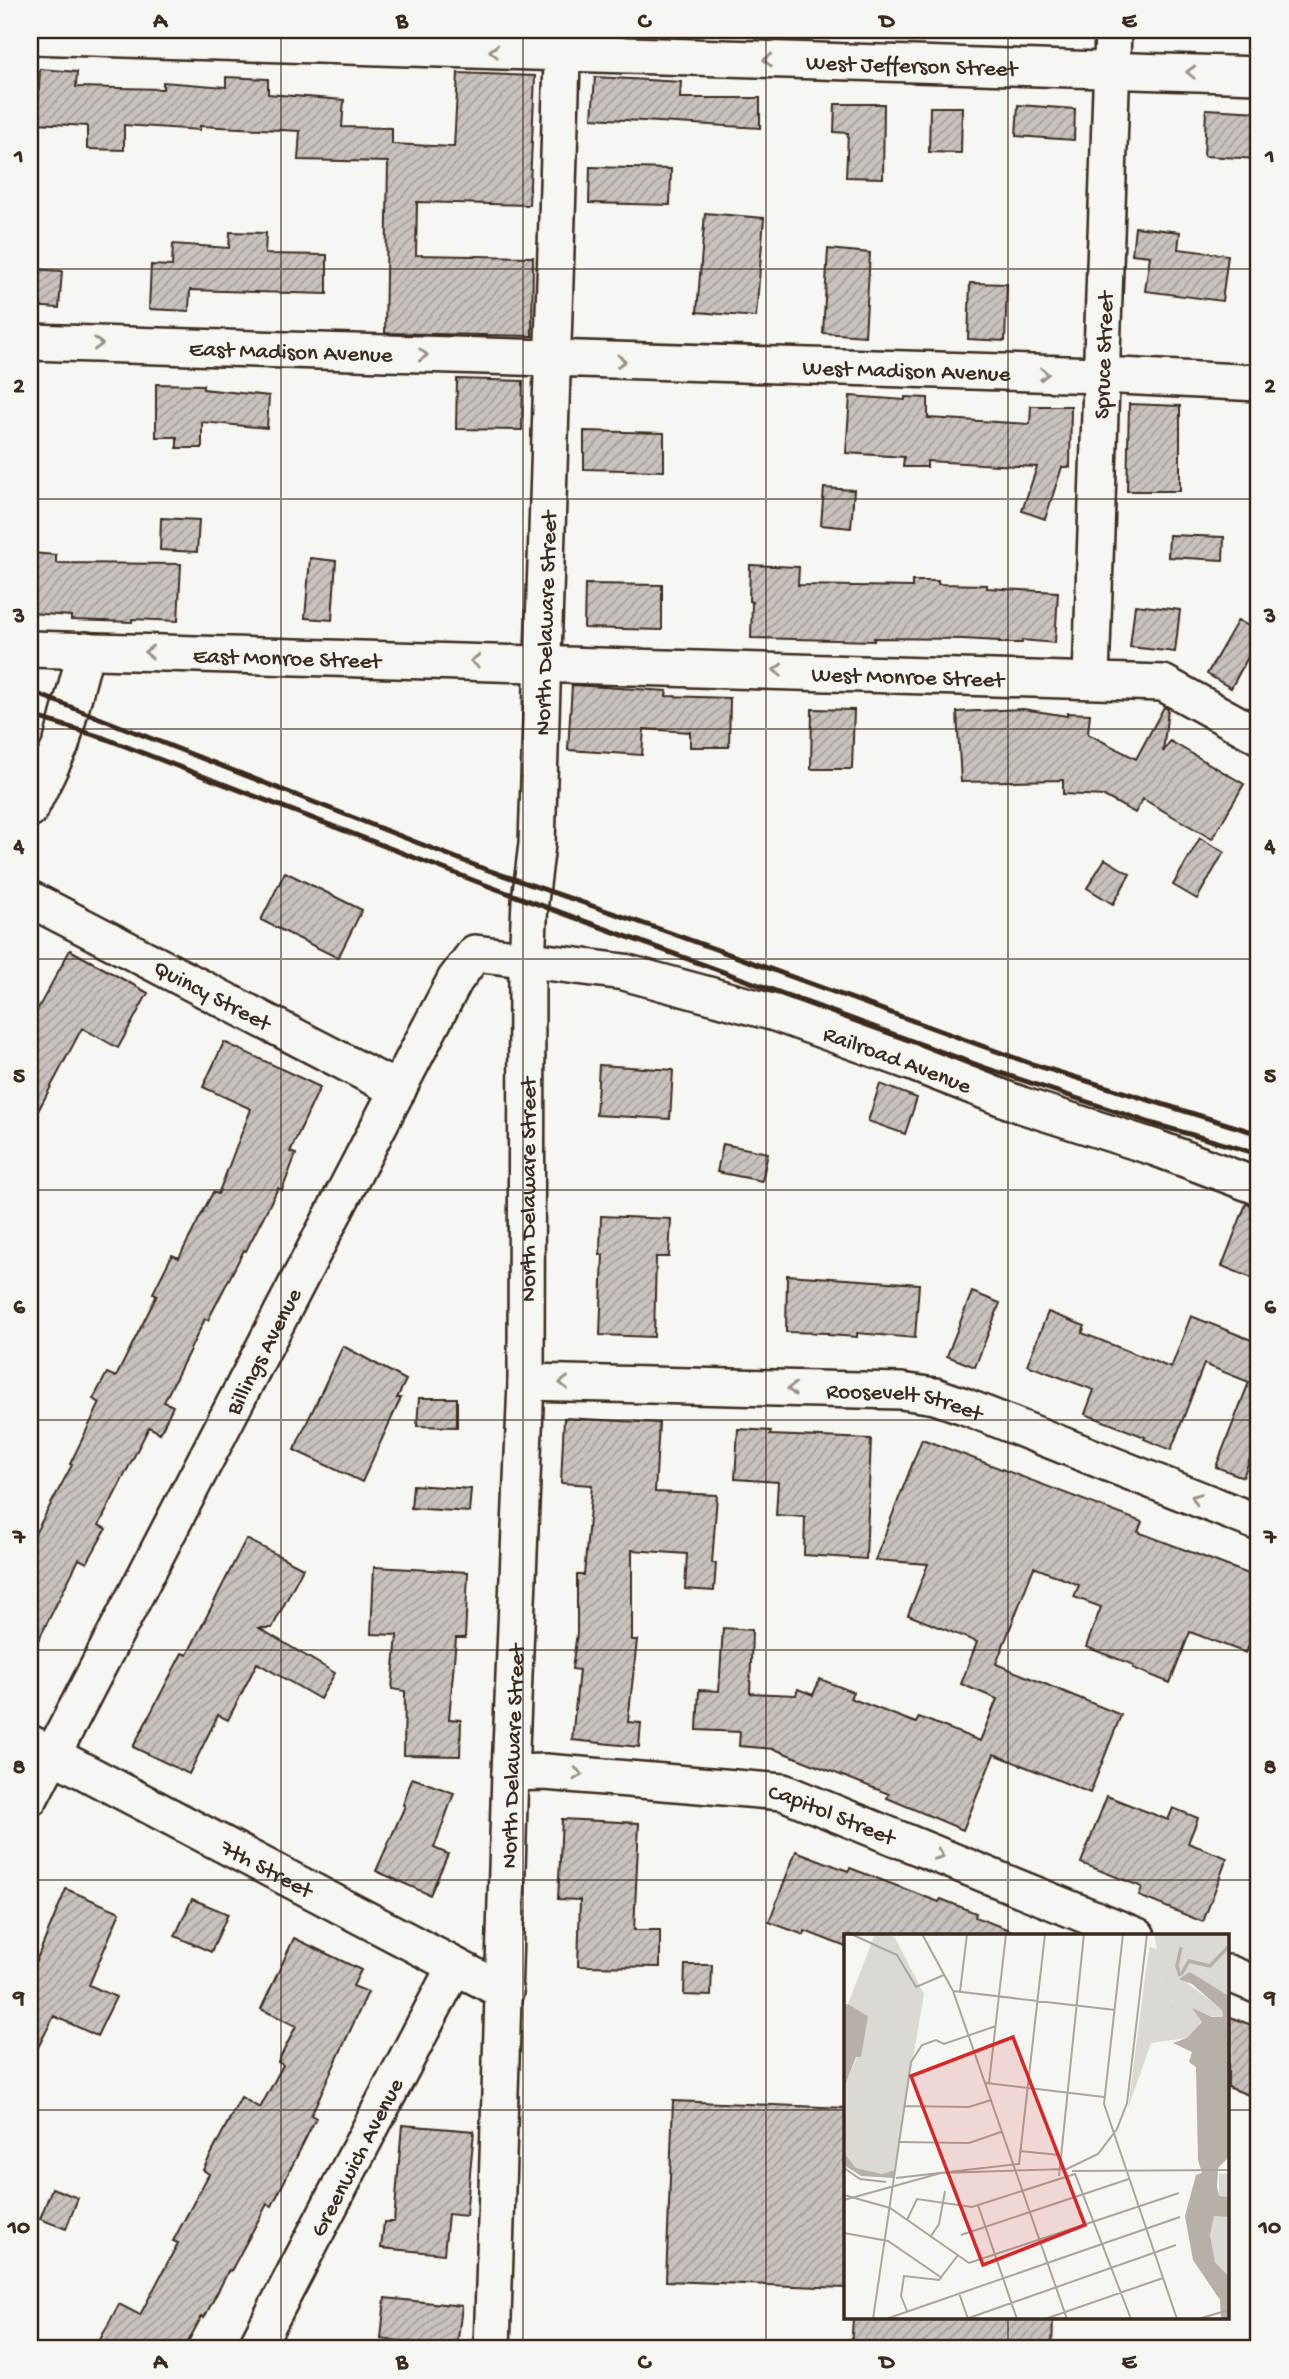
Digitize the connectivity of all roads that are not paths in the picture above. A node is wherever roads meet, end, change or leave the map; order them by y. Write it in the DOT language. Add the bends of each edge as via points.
graph roads {
  1 [pos="1113,30"];
  2 [pos="30,36"];
  3 [pos="563,42"];
  4 [pos="1112,70"];
  5 [pos="1259,75"];
  6 [pos="30,342"];
  7 [pos="553,359"];
  8 [pos="1100,375"];
  9 [pos="1259,383"];
  10 [pos="30,649"];
  11 [pos="86,650"];
  12 [pos="543,663"];
  13 [pos="1091,680"];
  14 [pos="1259,736"];
  15 [pos="30,809"];
  16 [pos="30,899"];
  17 [pos="527,961"];
  18 [pos="398,1090"];
  19 [pos="1259,1187"];
  20 [pos="526,1382"];
  21 [pos="1259,1523"];
  22 [pos="41,1749"];
  23 [pos="510,1773"];
  24 [pos="30,1798"];
  25 [pos="1132,1934"];
  26 [pos="455,1966"];
  27 [pos="1230,1974"];
  28 [pos="1259,1986"];
  29 [pos="505,1992"];
  30 [pos="256,2349"];
  31 [pos="492,2349"];
  1 -- 4 [label="street, Spruce Street"];
  3 -- 2 [label="street, West Jefferson Street, one-way"];
  4 -- 3 [label="street, West Jefferson Street, one-way"];
  3 -- 7 [label="street, North Delaware Street"];
  5 -- 4 [label="street, West Jefferson Street, one-way"];
  4 -- 8 [label="street, Spruce Street"];
  6 -- 7 [label="street, East Madison Avenue, one-way"];
  7 -- 8 [label="street, West Madison Avenue, one-way"];
  7 -- 12 [label="street, North Delaware Street"];
  8 -- 9 [label="street, West Madison Avenue"];
  8 -- 13 [label="street, Spruce Street"];
  10 -- 11 [label="street, East Monroe Street"];
  12 -- 11 [label="street, East Monroe Street, one-way"];
  11 -- 15 [label="street" via="61,745"];
  13 -- 12 [label="street, West Monroe Street, one-way"];
  12 -- 17 [label="street, North Delaware Street" via="537,844"];
  13 -- 14 [label="street, West Monroe Street" via="1163,683"];
  16 -- 18 [label="street, Quincy Street"];
  17 -- 18 [label="street, Billings Avenue" via="475,953 455,980"];
  17 -- 19 [label="street, Railroad Avenue" via="624,972 775,1013"];
  17 -- 20 [label="street, North Delaware Street"];
  18 -- 22 [label="street, Billings Avenue"];
  21 -- 20 [label="street, Roosevelt Street, one-way" via="934,1396 901,1391"];
  20 -- 23 [label="street, North Delaware Street"];
  22 -- 24 [label="street, Billings Avenue"];
  22 -- 26 [label="street, 7th Street"];
  23 -- 25 [label="street, Capitol Street, one-way" via="783,1792"];
  23 -- 29 [label="street, North Delaware Street"];
  26 -- 29 [label="street, 7th Street"];
  26 -- 30 [label="street, Greenwich Avenue"];
  27 -- 28 [label="street"];
  29 -- 31 [label="street, North Delaware Street"];
}
